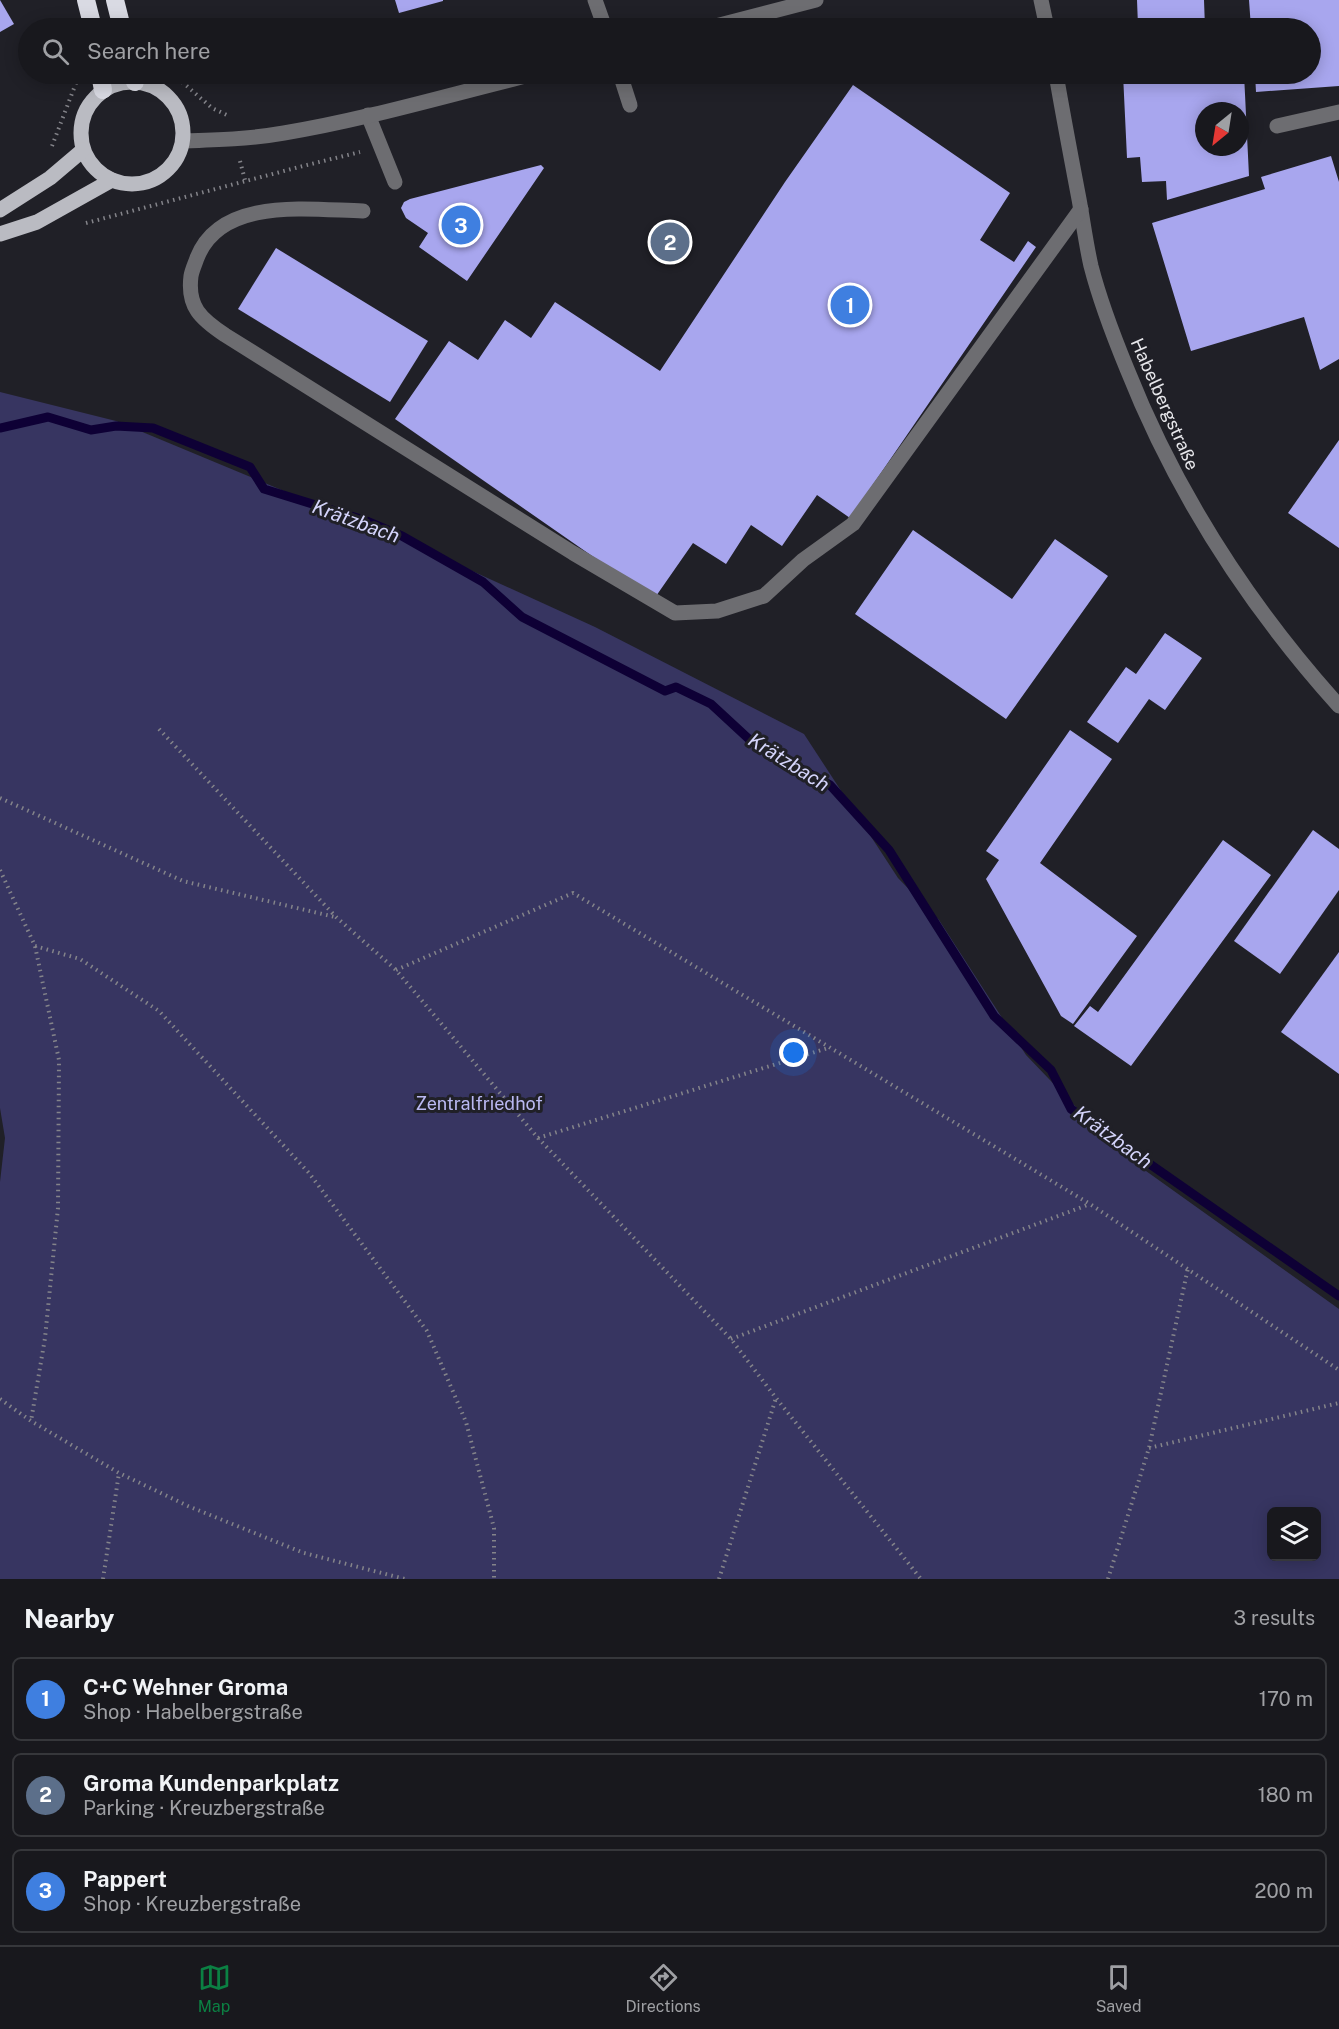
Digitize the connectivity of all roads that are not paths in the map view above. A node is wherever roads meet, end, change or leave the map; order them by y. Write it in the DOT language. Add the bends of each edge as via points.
graph roads {
  1 [pos="86,0"];
  2 [pos="115,0"];
  3 [pos="595,0"];
  4 [pos="816,0"];
  5 [pos="1041,0"];
  6 [pos="90,18"];
  7 [pos="120,18"];
  8 [pos="601,18"];
  9 [pos="747,18"];
  10 [pos="1045,18"];
  11 [pos="100,84"];
  12 [pos="148,84"];
  13 [pos="494,84"];
  14 [pos="623,84"];
  15 [pos="1058,84"];
  16 [pos="630,105"];
  17 [pos="1339,112"];
  18 [pos="368,115"];
  19 [pos="1276,126"];
  20 [pos="183,141"];
  21 [pos="83,150"];
  22 [pos="112,180"];
  23 [pos="395,182"];
  24 [pos="1081,209"];
  25 [pos="0,210"];
  26 [pos="363,211"];
  27 [pos="0,234"];
  28 [pos="1339,706"];
  1 -- 6 [label="highway"];
  2 -- 7 [label="highway"];
  3 -- 8 [label="street"];
  4 -- 9 [label="street"];
  5 -- 10 [label="street"];
  11 -- 21 [label="main road" via="83,116"];
  12 -- 20 [label="main road" via="167,94 177,108 183,124"];
  13 -- 18 [label="street"];
  14 -- 16 [label="street"];
  15 -- 24 [label="street, Habelbergstraße"];
  17 -- 19 [label="street"];
  18 -- 20 [label="street" via="284,133"];
  18 -- 23 [label="street"];
  20 -- 22 [label="main road" via="167,171 153,180 136,184"];
  21 -- 22 [label="main road" via="91,164"];
  21 -- 25 [label="main road" via="50,178"];
  22 -- 27 [label="main road" via="37,222"];
  24 -- 26 [label="street" via="853,524 803,560 764,596 717,611 675,613 573,553 199,315 192,300 191,272 206,239 232,220 280,210"];
  24 -- 28 [label="street, Habelbergstraße" via="1091,265 1110,328 1167,461 1213,542 1261,610"];
}
